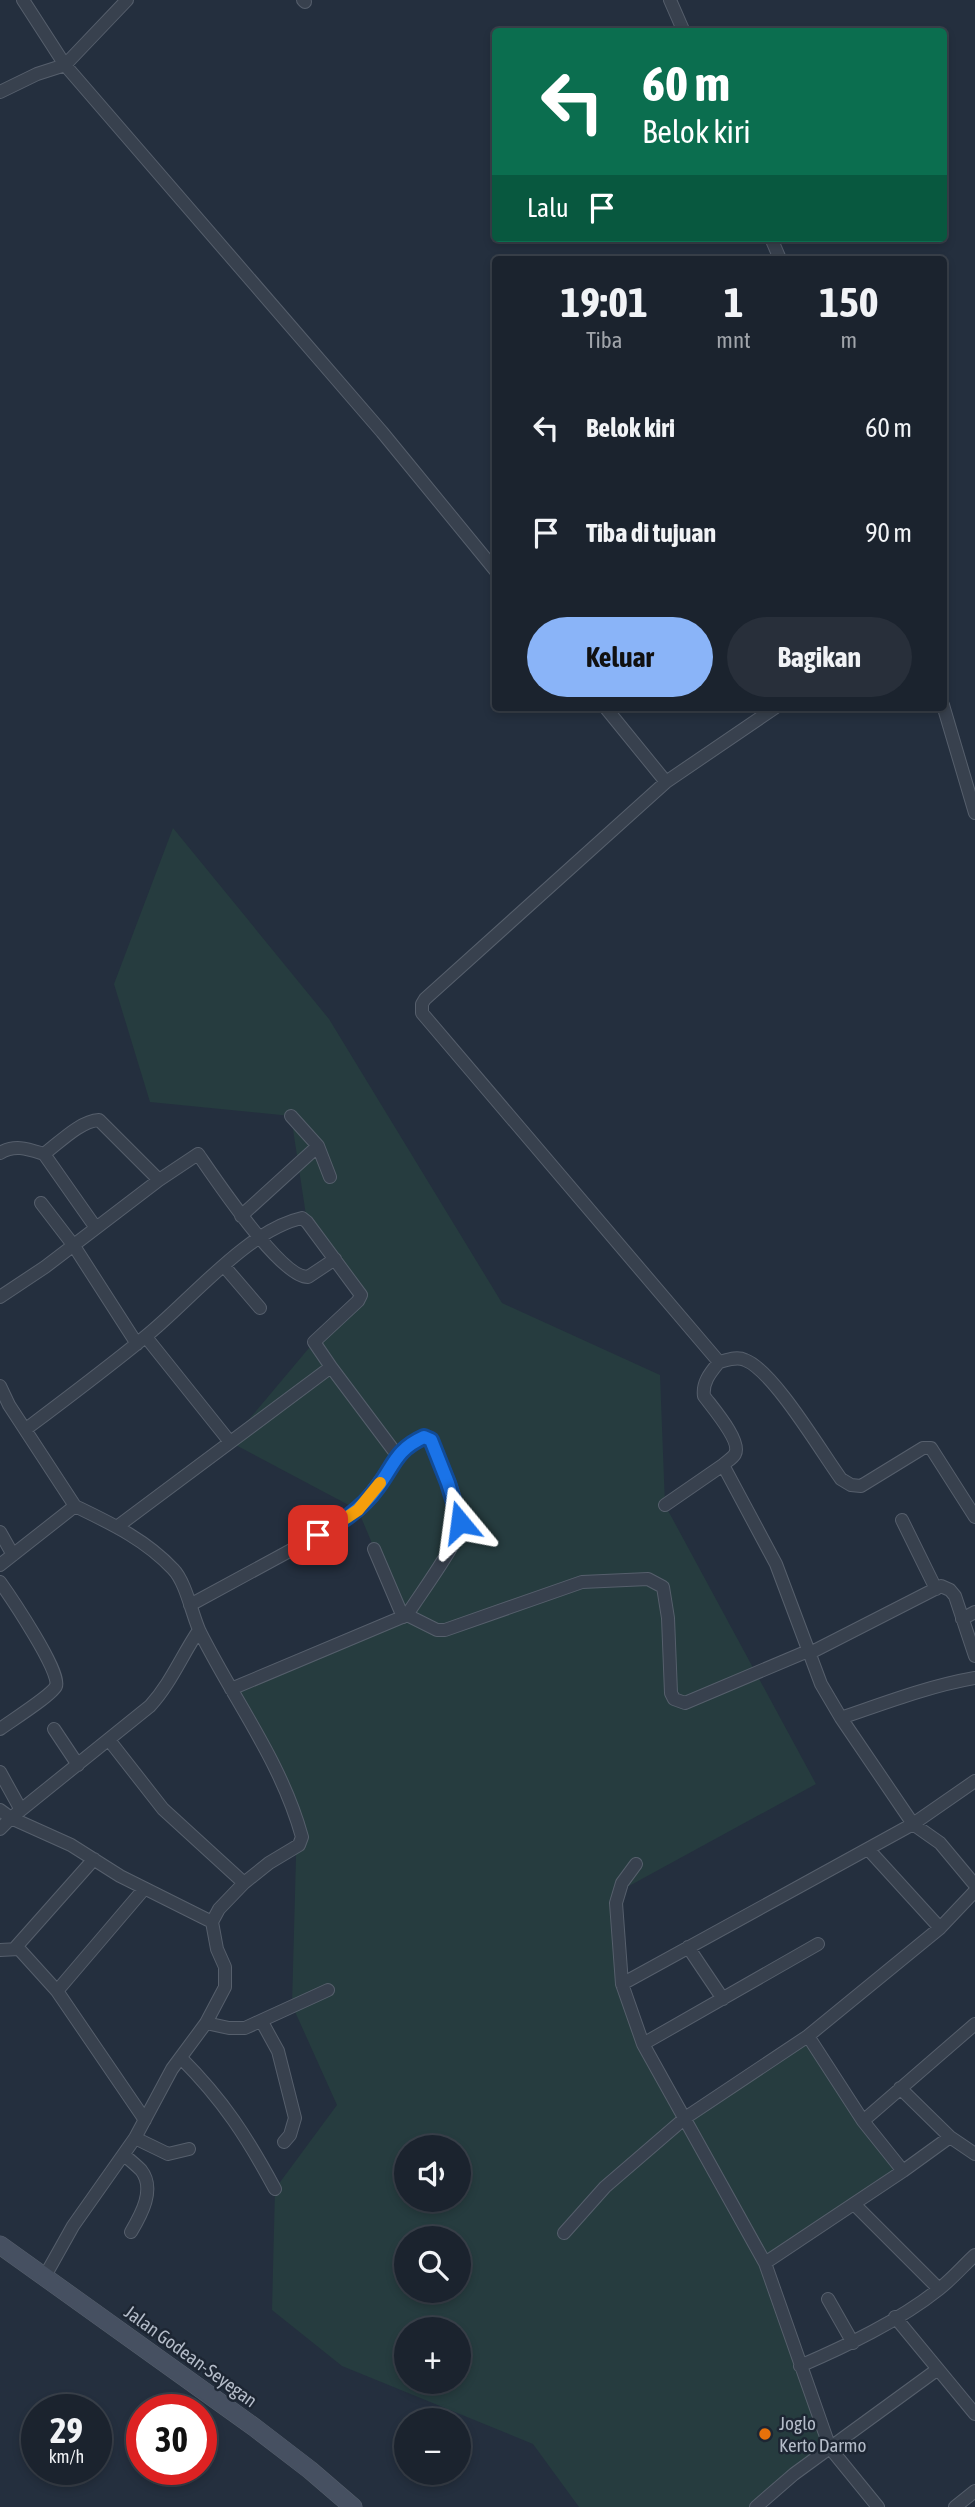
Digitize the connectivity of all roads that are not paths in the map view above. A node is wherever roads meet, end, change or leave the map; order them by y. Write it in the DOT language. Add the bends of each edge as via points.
graph roads {
  1 [pos="23,0"];
  2 [pos="127,0"];
  3 [pos="670,0"];
  4 [pos="682,28"];
  5 [pos="65,65"];
  6 [pos="0,92"];
  7 [pos="492,566"];
  8 [pos="608,711"];
  9 [pos="770,711"];
  10 [pos="945,711"];
  11 [pos="666,782"];
  12 [pos="975,813"];
  13 [pos="291,1116"];
  14 [pos="318,1146"];
  15 [pos="0,1153"];
  16 [pos="44,1154"];
  17 [pos="330,1177"];
  18 [pos="159,1180"];
  19 [pos="41,1203"];
  20 [pos="241,1216"];
  21 [pos="96,1228"];
  22 [pos="260,1238"];
  23 [pos="74,1246"];
  24 [pos="335,1259"];
  25 [pos="224,1266"];
  26 [pos="0,1297"];
  27 [pos="260,1308"];
  28 [pos="141,1340"];
  29 [pos="719,1362"];
  30 [pos="331,1367"];
  31 [pos="0,1386"];
  32 [pos="4,1407"];
  33 [pos="26,1429"];
  34 [pos="230,1442"];
  35 [pos="397,1455"];
  36 [pos="723,1465"];
  37 [pos="665,1505"];
  38 [pos="75,1506"];
  39 [pos="975,1517"];
  40 [pos="902,1520"];
  41 [pos="118,1525"];
  42 [pos="0,1532"];
  43 [pos="374,1549"];
  44 [pos="13,1555"];
  45 [pos="0,1565"];
  46 [pos="0,1582"];
  47 [pos="936,1589"];
  48 [pos="190,1605"];
  49 [pos="975,1612"];
  50 [pos="405,1616"];
  51 [pos="962,1619"];
  52 [pos="199,1630"];
  53 [pos="808,1652"];
  54 [pos="975,1656"];
  55 [pos="975,1678"];
  56 [pos="231,1689"];
  57 [pos="841,1718"];
  58 [pos="54,1729"];
  59 [pos="0,1730"];
  60 [pos="109,1740"];
  61 [pos="78,1765"];
  62 [pos="0,1772"];
  63 [pos="975,1781"];
  64 [pos="0,1810"];
  65 [pos="16,1814"];
  66 [pos="912,1824"];
  67 [pos="0,1829"];
  68 [pos="868,1849"];
  69 [pos="94,1859"];
  70 [pos="636,1864"];
  71 [pos="244,1883"];
  72 [pos="975,1885"];
  73 [pos="144,1889"];
  74 [pos="975,1891"];
  75 [pos="212,1922"];
  76 [pos="940,1928"];
  77 [pos="818,1944"];
  78 [pos="688,1947"];
  79 [pos="15,1948"];
  80 [pos="0,1950"];
  81 [pos="622,1984"];
  82 [pos="328,1990"];
  83 [pos="57,1991"];
  84 [pos="723,1999"];
  85 [pos="262,2022"];
  86 [pos="205,2023"];
  87 [pos="975,2024"];
  88 [pos="808,2036"];
  89 [pos="643,2044"];
  90 [pos="181,2058"];
  91 [pos="900,2088"];
  92 [pos="685,2118"];
  93 [pos="145,2120"];
  94 [pos="863,2121"];
  95 [pos="950,2137"];
  96 [pos="135,2138"];
  97 [pos="284,2142"];
  98 [pos="189,2149"];
  99 [pos="975,2154"];
  100 [pos="124,2155"];
  101 [pos="903,2171"];
  102 [pos="275,2189"];
  103 [pos="854,2204"];
  104 [pos="131,2232"];
  105 [pos="564,2233"];
  106 [pos="0,2245"];
  107 [pos="975,2255"];
  108 [pos="765,2263"];
  109 [pos="45,2276"];
  110 [pos="939,2289"];
  111 [pos="828,2299"];
  112 [pos="895,2317"];
  113 [pos="853,2343"];
  114 [pos="800,2366"];
  115 [pos="937,2369"];
  116 [pos="975,2414"];
  117 [pos="830,2448"];
  118 [pos="975,2491"];
  119 [pos="354,2507"];
  120 [pos="756,2507"];
  121 [pos="878,2507"];
  122 [pos="955,2507"];
  1 -- 5 [label="street"];
  2 -- 5 [label="street"];
  3 -- 4 [label="street"];
  5 -- 6 [label="street"];
  5 -- 7 [label="street"];
  8 -- 11 [label="street"];
  9 -- 11 [label="street"];
  10 -- 12 [label="street"];
  11 -- 29 [label="street" via="425,999 421,1009"];
  13 -- 14 [label="street"];
  14 -- 17 [label="street"];
  14 -- 20 [label="street"];
  15 -- 16 [label="street" via="13,1147"];
  16 -- 18 [label="street" via="99,1120"];
  16 -- 21 [label="street"];
  18 -- 20 [label="street" via="198,1154"];
  18 -- 21 [label="street"];
  19 -- 23 [label="street"];
  20 -- 22 [label="street"];
  21 -- 23 [label="street"];
  22 -- 24 [label="street" via="302,1277"];
  22 -- 24 [label="street" via="302,1218"];
  22 -- 25 [label="street"];
  23 -- 26 [label="street"];
  23 -- 28 [label="street"];
  24 -- 30 [label="street" via="361,1297 314,1342"];
  25 -- 27 [label="street"];
  25 -- 28 [label="street"];
  28 -- 33 [label="street"];
  28 -- 34 [label="street"];
  29 -- 36 [label="street" via="703,1389 737,1447"];
  29 -- 39 [label="street" via="738,1358 760,1370 841,1479 861,1486 923,1448 931,1448"];
  30 -- 34 [label="street"];
  30 -- 35 [label="street"];
  31 -- 32 [label="street"];
  32 -- 33 [label="street"];
  33 -- 38 [label="street"];
  34 -- 41 [label="street"];
  35 -- 48 [label="street" via="377,1488 339,1524"];
  35 -- 50 [label="street" via="421,1438 431,1440 460,1522 457,1538"];
  36 -- 37 [label="street"];
  36 -- 53 [label="street" via="776,1564"];
  38 -- 41 [label="street"];
  38 -- 44 [label="street"];
  40 -- 47 [label="street"];
  41 -- 48 [label="street" via="176,1571"];
  42 -- 44 [label="street"];
  43 -- 50 [label="street"];
  44 -- 45 [label="street"];
  46 -- 59 [label="street" via="57,1680 48,1695"];
  47 -- 51 [label="street" via="950,1590"];
  47 -- 53 [label="street"];
  48 -- 52 [label="street"];
  49 -- 51 [label="street"];
  50 -- 53 [label="street" via="445,1630 582,1582 653,1581 663,1587 668,1618 671,1693 685,1703"];
  50 -- 56 [label="street"];
  51 -- 54 [label="street"];
  52 -- 56 [label="street"];
  52 -- 60 [label="street" via="167,1687"];
  53 -- 57 [label="street"];
  55 -- 57 [label="street"];
  56 -- 71 [label="street" via="275,1764 302,1838 299,1845"];
  57 -- 66 [label="street"];
  58 -- 61 [label="street"];
  60 -- 61 [label="street"];
  60 -- 71 [label="street" via="163,1809"];
  61 -- 65 [label="street"];
  62 -- 65 [label="street"];
  63 -- 66 [label="street"];
  64 -- 65 [label="street"];
  65 -- 67 [label="street"];
  65 -- 69 [label="street"];
  66 -- 68 [label="street"];
  66 -- 72 [label="street" via="940,1843"];
  68 -- 76 [label="street"];
  68 -- 78 [label="street"];
  69 -- 73 [label="street"];
  69 -- 79 [label="street"];
  70 -- 81 [label="street" via="622,1883 616,1903"];
  71 -- 75 [label="street"];
  73 -- 75 [label="street"];
  73 -- 83 [label="street"];
  74 -- 76 [label="street"];
  75 -- 86 [label="street" via="225,1967 225,1987"];
  76 -- 88 [label="street"];
  77 -- 84 [label="street"];
  78 -- 81 [label="street"];
  78 -- 84 [label="street"];
  79 -- 80 [label="street"];
  79 -- 83 [label="street"];
  81 -- 89 [label="street"];
  82 -- 85 [label="street"];
  83 -- 93 [label="street"];
  84 -- 89 [label="street"];
  85 -- 86 [label="street" via="245,2028"];
  85 -- 97 [label="street" via="278,2052 295,2118"];
  86 -- 90 [label="street"];
  87 -- 91 [label="street"];
  88 -- 92 [label="street"];
  88 -- 94 [label="street"];
  89 -- 92 [label="street"];
  90 -- 93 [label="street"];
  90 -- 102 [label="street" via="220,2099"];
  91 -- 94 [label="street"];
  91 -- 95 [label="street"];
  92 -- 105 [label="street" via="604,2187"];
  92 -- 108 [label="street"];
  93 -- 96 [label="street"];
  94 -- 101 [label="street"];
  95 -- 99 [label="street"];
  95 -- 101 [label="street"];
  96 -- 98 [label="street" via="168,2154"];
  96 -- 100 [label="street"];
  100 -- 104 [label="street" via="142,2171 145,2183 146,2207"];
  100 -- 109 [label="street"];
  101 -- 103 [label="street"];
  103 -- 108 [label="street"];
  103 -- 110 [label="street"];
  106 -- 109 [label="main road, Jalan Godean-Seyegan"];
  107 -- 110 [label="street"];
  108 -- 114 [label="street"];
  109 -- 119 [label="main road, Jalan Godean-Seyegan" via="263,2434"];
  110 -- 112 [label="street"];
  111 -- 113 [label="street"];
  112 -- 113 [label="street"];
  112 -- 115 [label="street"];
  113 -- 114 [label="street"];
  114 -- 117 [label="street"];
  115 -- 116 [label="street"];
  115 -- 117 [label="street"];
  117 -- 120 [label="street"];
  117 -- 121 [label="street"];
  118 -- 122 [label="street"];
}
